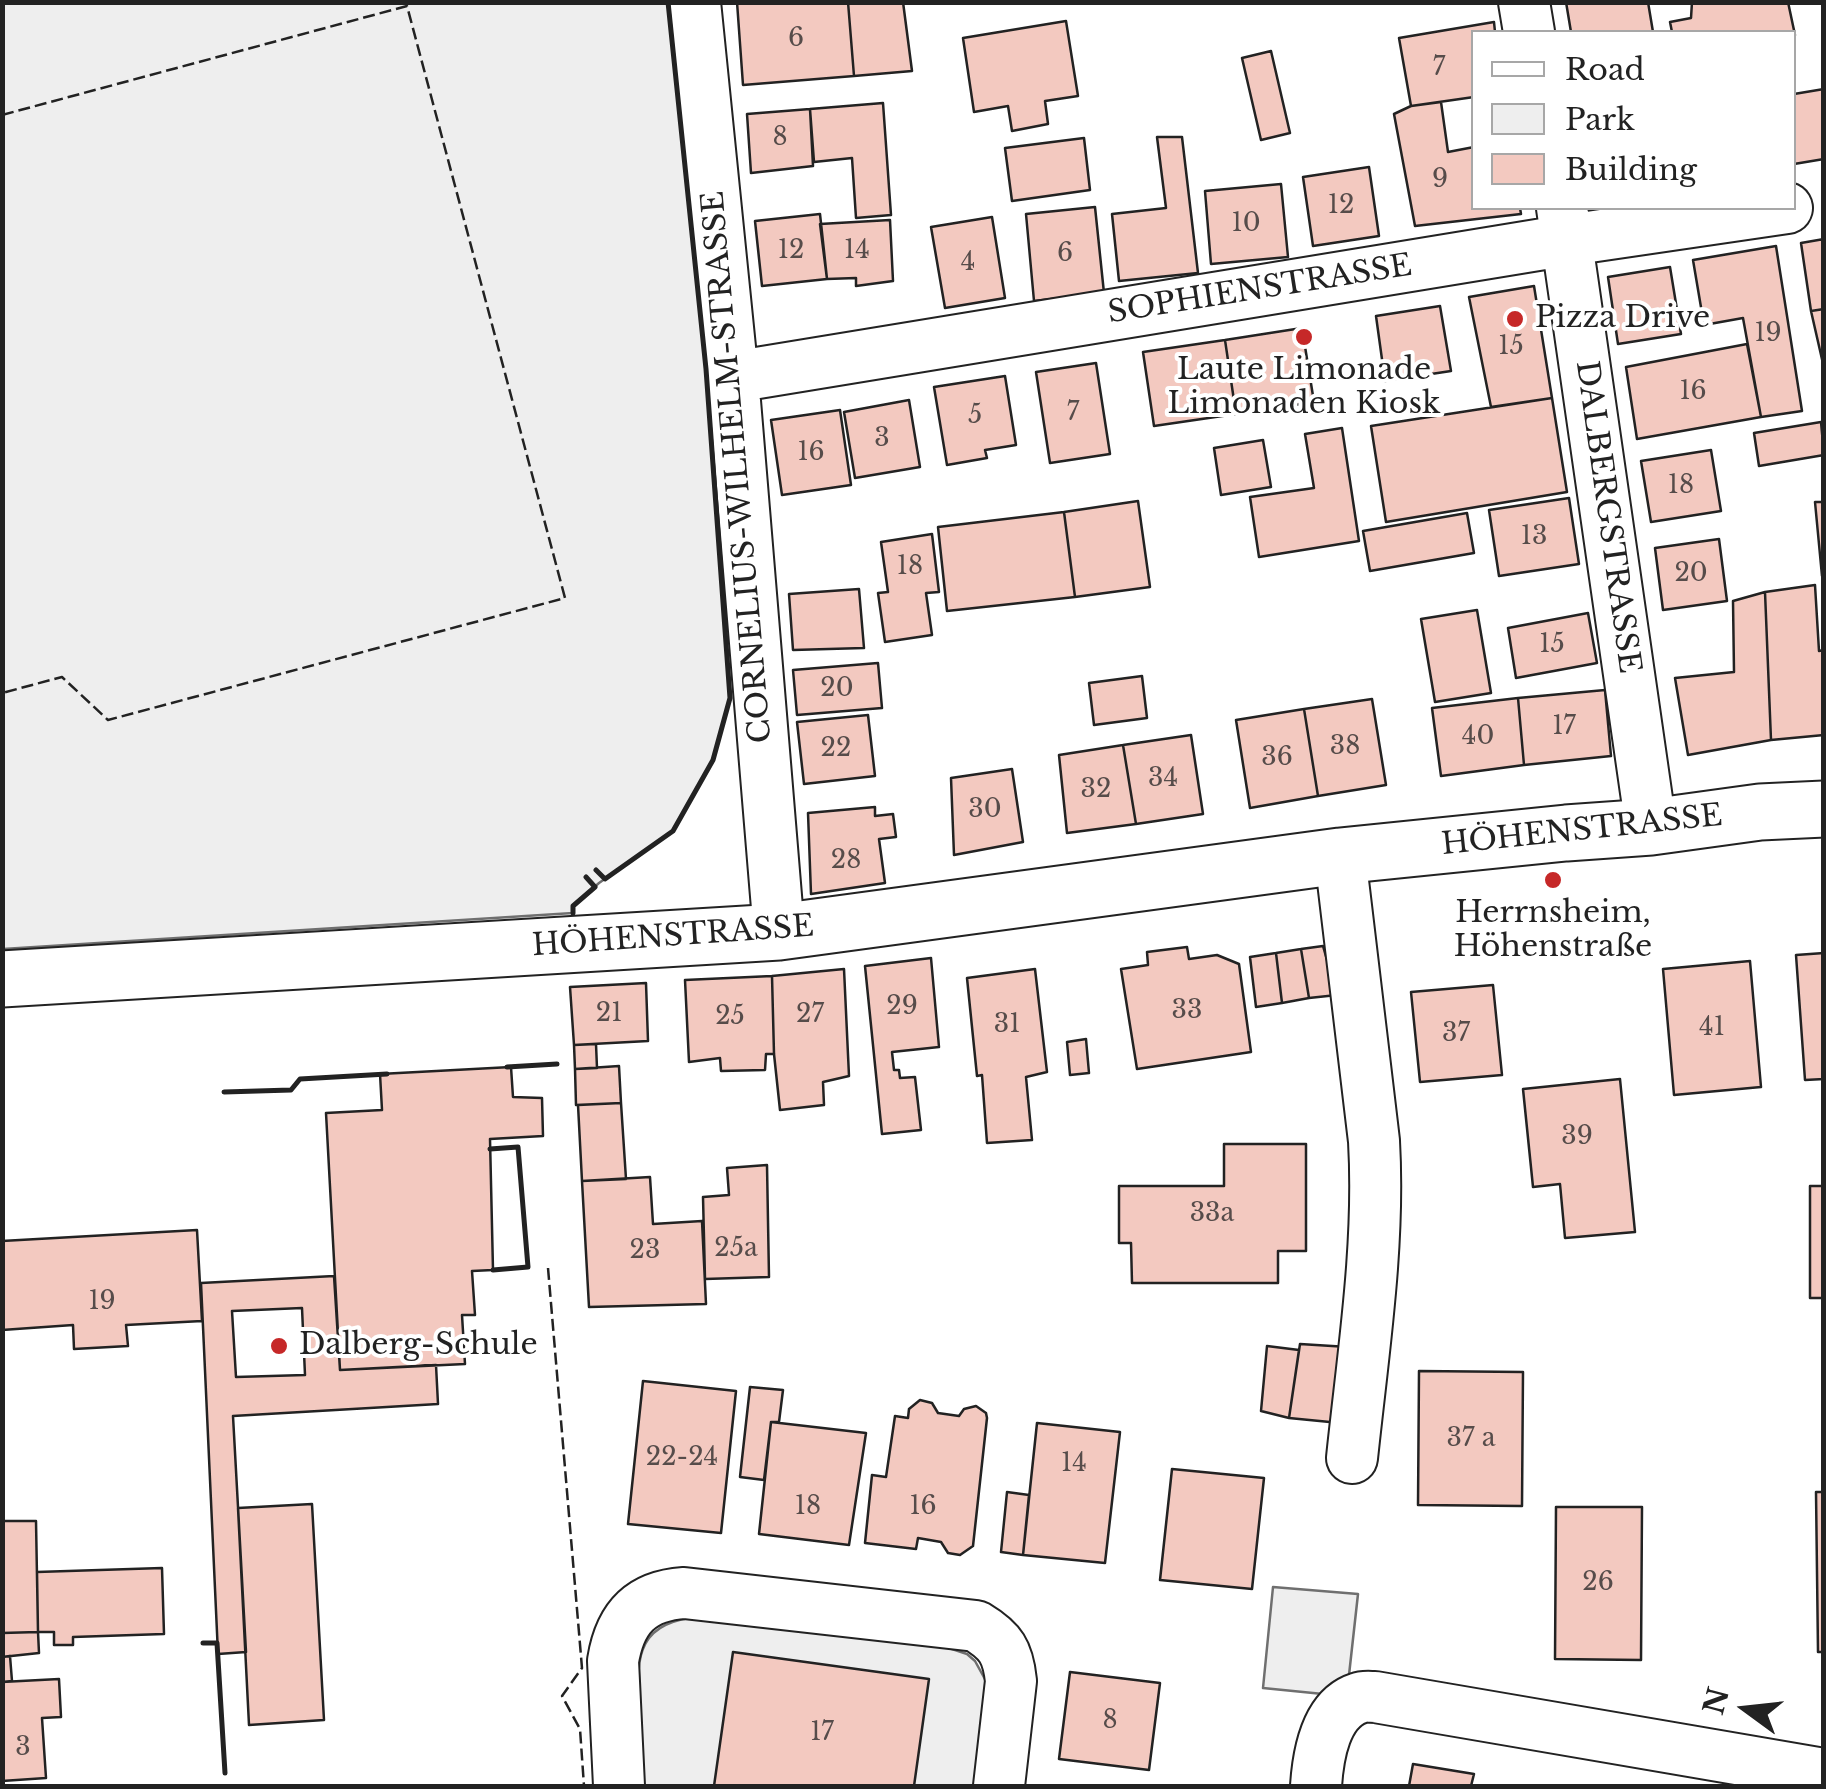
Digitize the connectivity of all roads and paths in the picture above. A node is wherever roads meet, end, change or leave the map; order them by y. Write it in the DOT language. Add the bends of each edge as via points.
graph roads {
  1 [pos="694,2"];
  2 [pos="1524,2"];
  3 [pos="1529,30"];
  4 [pos="1824,202"];
  5 [pos="1796,206"];
  6 [pos="1750,210"];
  7 [pos="1565,224"];
  8 [pos="733,376"];
  9 [pos="1824,809"];
  10 [pos="1651,826"];
  11 [pos="1340,856"];
  12 [pos="779,932"];
  13 [pos="2,979"];
  14 [pos="1352,1458"];
  15 [pos="1824,1774"];
  16 [pos="619,1786"];
  17 [pos="1000,1786"];
  18 [pos="1316,1786"];
  1 -- 8 [label="street, CORNELIUS-WILHELM-STRASSE"];
  2 -- 3 [label="street"];
  4 -- 5 [label="street, SOPHIENSTRASSE"];
  6 -- 7 [label="street, SOPHIENSTRASSE"];
  7 -- 8 [label="street, SOPHIENSTRASSE"];
  7 -- 10 [label="street, DALBERGSTRASSE"];
  8 -- 12 [label="street, CORNELIUS-WILHELM-STRASSE"];
  9 -- 10 [label="main road, HÖHENSTRASSE"];
  10 -- 11 [label="main road, HÖHENSTRASSE"];
  11 -- 12 [label="main road, HÖHENSTRASSE"];
  11 -- 14 [label="street" via="1376,1174"];
  12 -- 13 [label="main road, HÖHENSTRASSE"];
  15 -- 18 [label="street" via="1375,1697 1358,1698 1334,1718"];
  16 -- 17 [label="street" via="616,1641 636,1610 684,1593 976,1626 1003,1648 1009,1664"];
}
